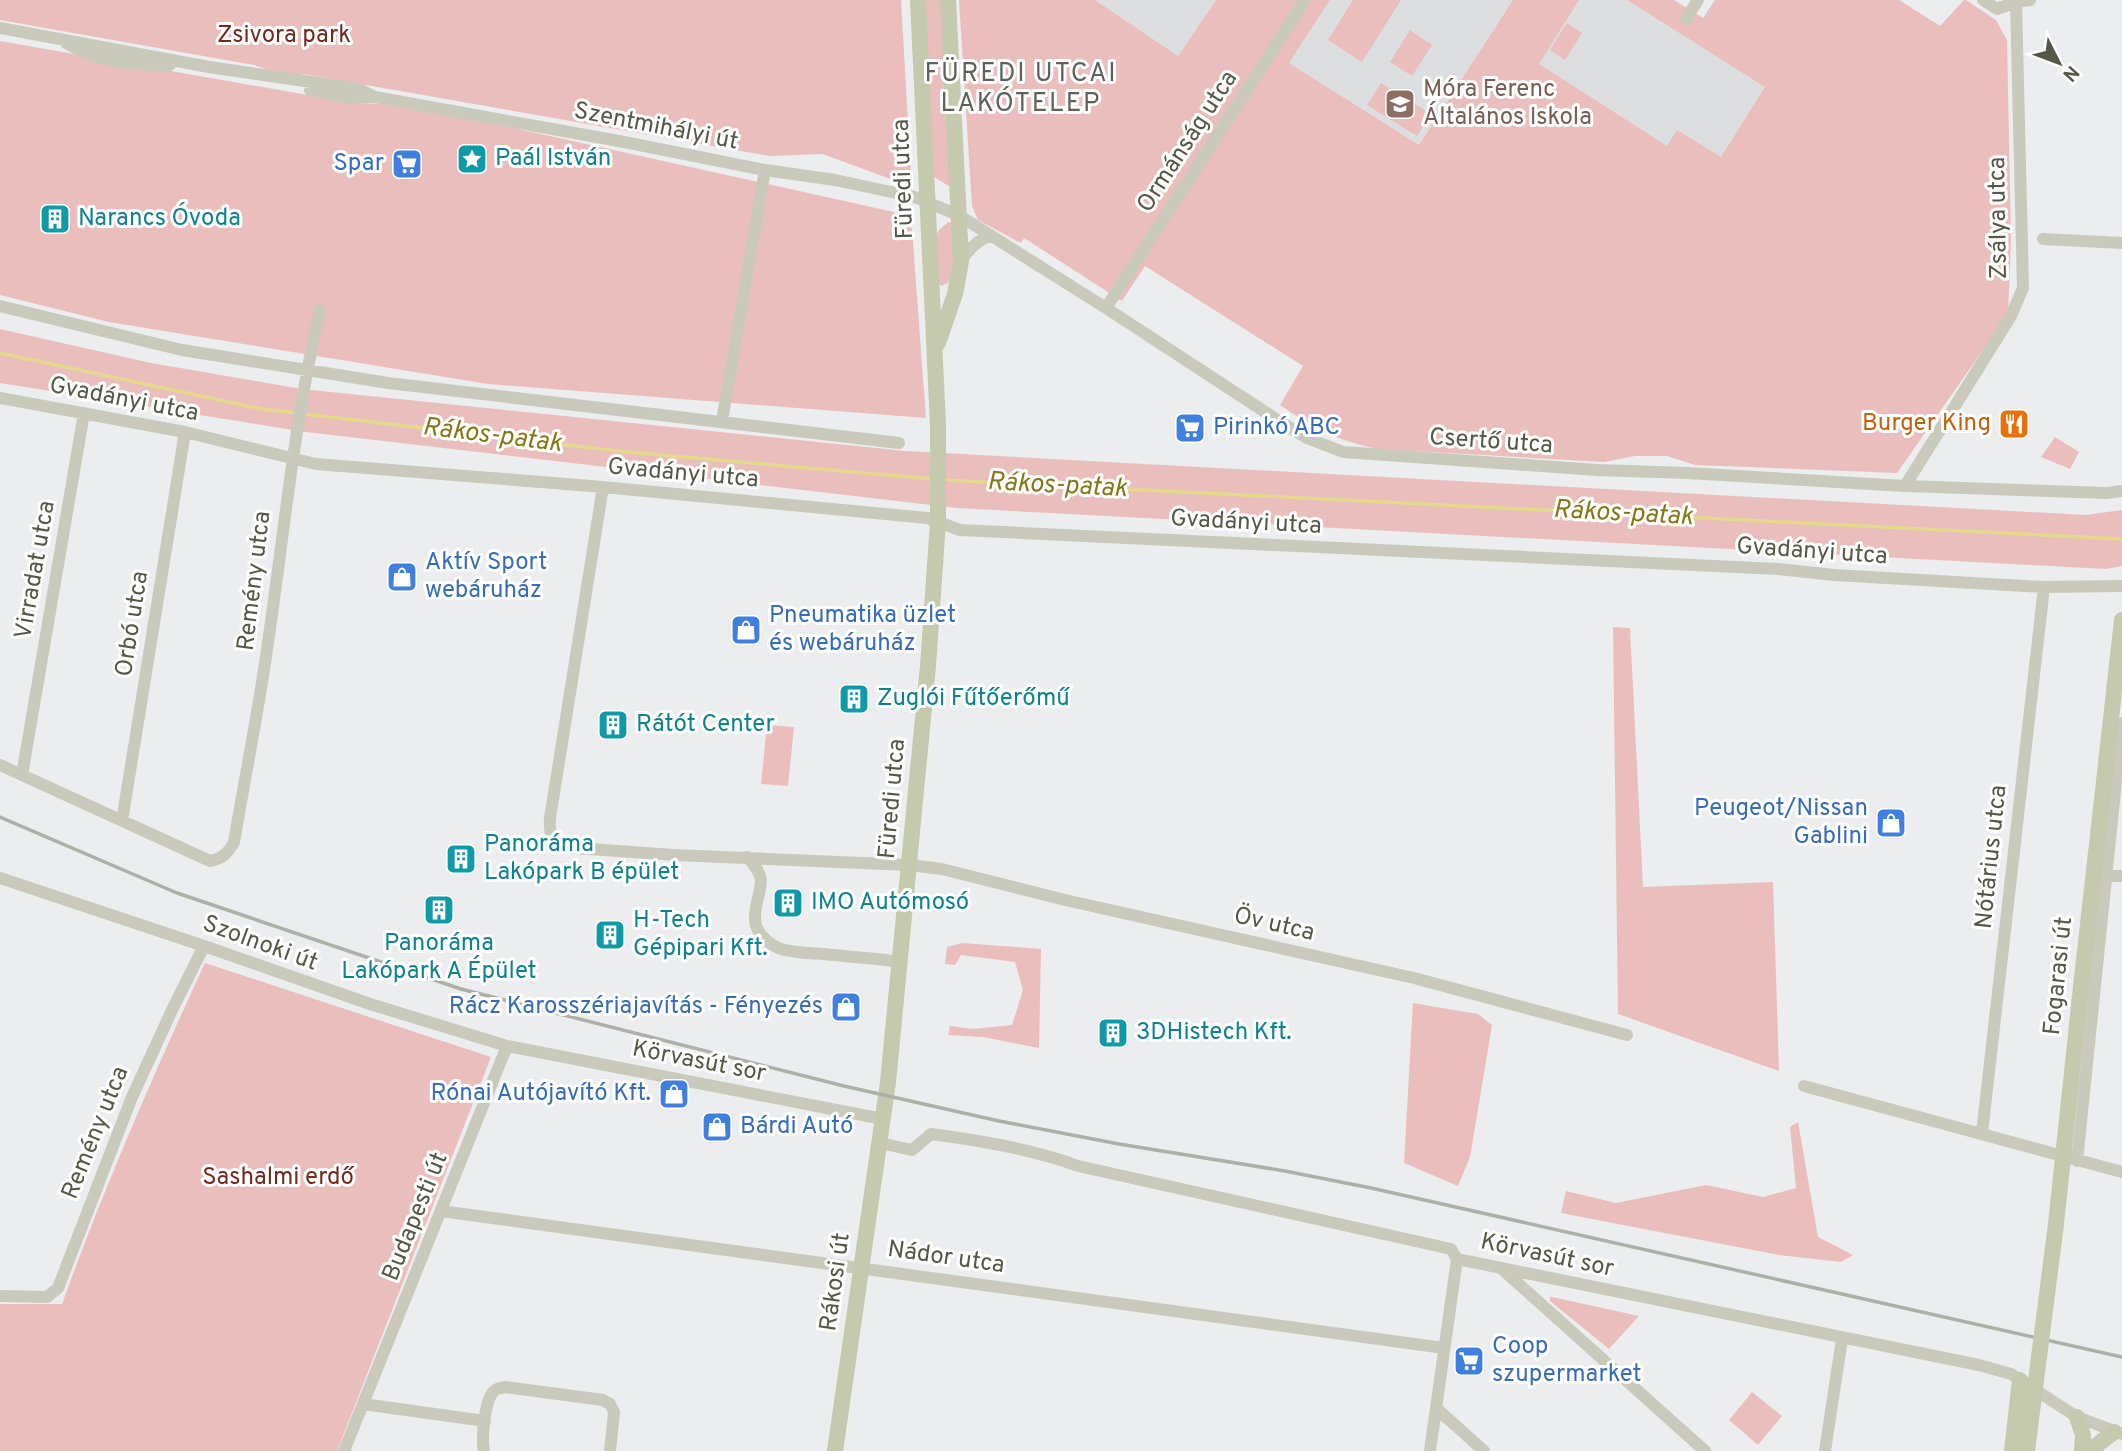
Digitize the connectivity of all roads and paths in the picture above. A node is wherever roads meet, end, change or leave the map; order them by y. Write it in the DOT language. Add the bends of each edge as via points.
graph roads {
  1 [pos="918,0"];
  2 [pos="948,0"];
  3 [pos="1305,0"];
  4 [pos="1698,0"];
  5 [pos="1983,0"];
  6 [pos="2030,0"];
  7 [pos="2016,1"];
  8 [pos="1686,19"];
  9 [pos="0,28"];
  10 [pos="765,170"];
  11 [pos="928,202"];
  12 [pos="960,216"];
  13 [pos="991,235"];
  14 [pos="2043,239"];
  15 [pos="2122,243"];
  16 [pos="961,261"];
  17 [pos="0,306"];
  18 [pos="1106,308"];
  19 [pos="320,310"];
  20 [pos="934,356"];
  21 [pos="306,369"];
  22 [pos="0,398"];
  23 [pos="84,413"];
  24 [pos="722,421"];
  25 [pos="185,432"];
  26 [pos="899,443"];
  27 [pos="292,458"];
  28 [pos="1905,486"];
  29 [pos="603,487"];
  30 [pos="2122,491"];
  31 [pos="938,522"];
  32 [pos="2122,586"];
  33 [pos="2044,587"];
  34 [pos="2122,620"];
  35 [pos="2122,723"];
  36 [pos="0,765"];
  37 [pos="22,775"];
  38 [pos="122,821"];
  39 [pos="747,857"];
  40 [pos="909,865"];
  41 [pos="2106,876"];
  42 [pos="2122,876"];
  43 [pos="0,877"];
  44 [pos="204,946"];
  45 [pos="900,962"];
  46 [pos="1627,1035"];
  47 [pos="508,1046"];
  48 [pos="1804,1086"];
  49 [pos="883,1119"];
  50 [pos="1982,1133"];
  51 [pos="880,1143"];
  52 [pos="2077,1161"];
  53 [pos="2122,1172"];
  54 [pos="441,1211"];
  55 [pos="1457,1259"];
  56 [pos="861,1267"];
  57 [pos="1500,1267"];
  58 [pos="0,1296"];
  59 [pos="1842,1339"];
  60 [pos="1444,1348"];
  61 [pos="2020,1380"];
  62 [pos="363,1404"];
  63 [pos="1436,1408"];
  64 [pos="2077,1417"];
  65 [pos="485,1421"];
  66 [pos="2118,1433"];
  67 [pos="344,1451"];
  68 [pos="484,1451"];
  69 [pos="610,1451"];
  70 [pos="835,1451"];
  71 [pos="1430,1451"];
  72 [pos="1484,1451"];
  73 [pos="1705,1451"];
  74 [pos="1825,1451"];
  75 [pos="2012,1451"];
  76 [pos="2027,1451"];
  77 [pos="2082,1451"];
  78 [pos="2089,1451"];
  1 -- 11 [label="main road, Füredi utca"];
  2 -- 12 [label="main road, Füredi utca"];
  3 -- 18 [label="street, Ormánság utca"];
  4 -- 8 [label="street"];
  5 -- 7 [label="street" via="1997,9"];
  6 -- 7 [label="street"];
  7 -- 28 [label="street, Zsálya utca" via="2023,288 2011,316"];
  9 -- 10 [label="street, Szentmihályi út" via="57,38 114,62 197,65 359,89 375,97"];
  10 -- 11 [label="street, Szentmihályi út" via="846,182"];
  10 -- 24 [label="street"];
  11 -- 12 [label="street, Csertő utca"];
  11 -- 20 [label="main road, Füredi utca"];
  12 -- 13 [label="street, Csertő utca"];
  12 -- 16 [label="main road, Füredi utca"];
  13 -- 16 [label="street" via="977,241"];
  13 -- 18 [label="street, Csertő utca"];
  14 -- 15 [label="street"];
  16 -- 20 [label="main road, Füredi utca"];
  17 -- 21 [label="street" via="182,350"];
  18 -- 28 [label="street, Csertő utca" via="1307,438 1343,452"];
  19 -- 21 [label="street, Remény utca"];
  20 -- 31 [label="main road, Füredi utca"];
  21 -- 24 [label="street" via="388,383"];
  21 -- 27 [label="street, Remény utca"];
  22 -- 23 [label="street, Gvadányi utca"];
  23 -- 25 [label="street, Gvadányi utca"];
  23 -- 37 [label="street, Virradat utca"];
  24 -- 26 [label="street"];
  25 -- 27 [label="street, Gvadányi utca"];
  25 -- 38 [label="street, Orbó utca"];
  27 -- 29 [label="street, Gvadányi utca" via="316,464"];
  27 -- 38 [label="street, Remény utca" via="265,664 234,842 225,855 210,861"];
  28 -- 30 [label="street, Csertő utca"];
  29 -- 31 [label="street, Gvadányi utca"];
  29 -- 39 [label="street, Öv utca" via="549,831 562,847"];
  31 -- 33 [label="street, Gvadányi utca" via="960,530 1777,569"];
  31 -- 40 [label="main road, Füredi utca"];
  32 -- 33 [label="street, Gvadányi utca"];
  33 -- 50 [label="street, Nótárius utca"];
  34 -- 76 [label="main road, Fogarasi út, bridge"];
  35 -- 41 [label="street, Fogarasi út"];
  36 -- 37 [label="street"];
  37 -- 38 [label="street"];
  39 -- 40 [label="street, Öv utca"];
  39 -- 45 [label="street" via="759,870 754,919 768,942 797,952"];
  40 -- 45 [label="main road, Füredi utca"];
  40 -- 46 [label="street, Öv utca" via="943,869 1414,978"];
  41 -- 42 [label="street"];
  41 -- 52 [label="street, Fogarasi út"];
  43 -- 44 [label="street, Szolnoki út"];
  44 -- 47 [label="street, Szolnoki út"];
  44 -- 58 [label="street, Remény utca" via="137,1087 58,1288 47,1297"];
  45 -- 49 [label="main road, Füredi utca"];
  47 -- 49 [label="street, Körvasút sor"];
  47 -- 54 [label="street, Budapesti út"];
  48 -- 50 [label="street"];
  49 -- 51 [label="main road, Rákosi út"];
  50 -- 52 [label="street"];
  51 -- 55 [label="street, Körvasút sor" via="912,1150 931,1134 960,1138 1451,1249"];
  51 -- 56 [label="main road, Rákosi út"];
  52 -- 53 [label="street"];
  54 -- 56 [label="street, Nádor utca"];
  54 -- 62 [label="street, Budapesti út"];
  55 -- 57 [label="street, Körvasút sor"];
  55 -- 60 [label="street"];
  56 -- 60 [label="street, Nádor utca"];
  56 -- 70 [label="main road, Rákosi út"];
  57 -- 59 [label="street, Körvasút sor"];
  57 -- 73 [label="street"];
  59 -- 61 [label="street, Körvasút sor" via="1979,1366"];
  59 -- 74 [label="street"];
  60 -- 63 [label="street"];
  61 -- 64 [label="street, Körvasút sor"];
  61 -- 75 [label="main road"];
  62 -- 65 [label="street"];
  62 -- 67 [label="street, Budapesti út"];
  63 -- 71 [label="street"];
  63 -- 72 [label="street"];
  64 -- 66 [label="street, Körvasút sor"];
  64 -- 77 [label="main road"];
  65 -- 68 [label="street"];
  65 -- 69 [label="street" via="489,1397 500,1388 603,1400 614,1412"];
  66 -- 78 [label="main road"];
}
